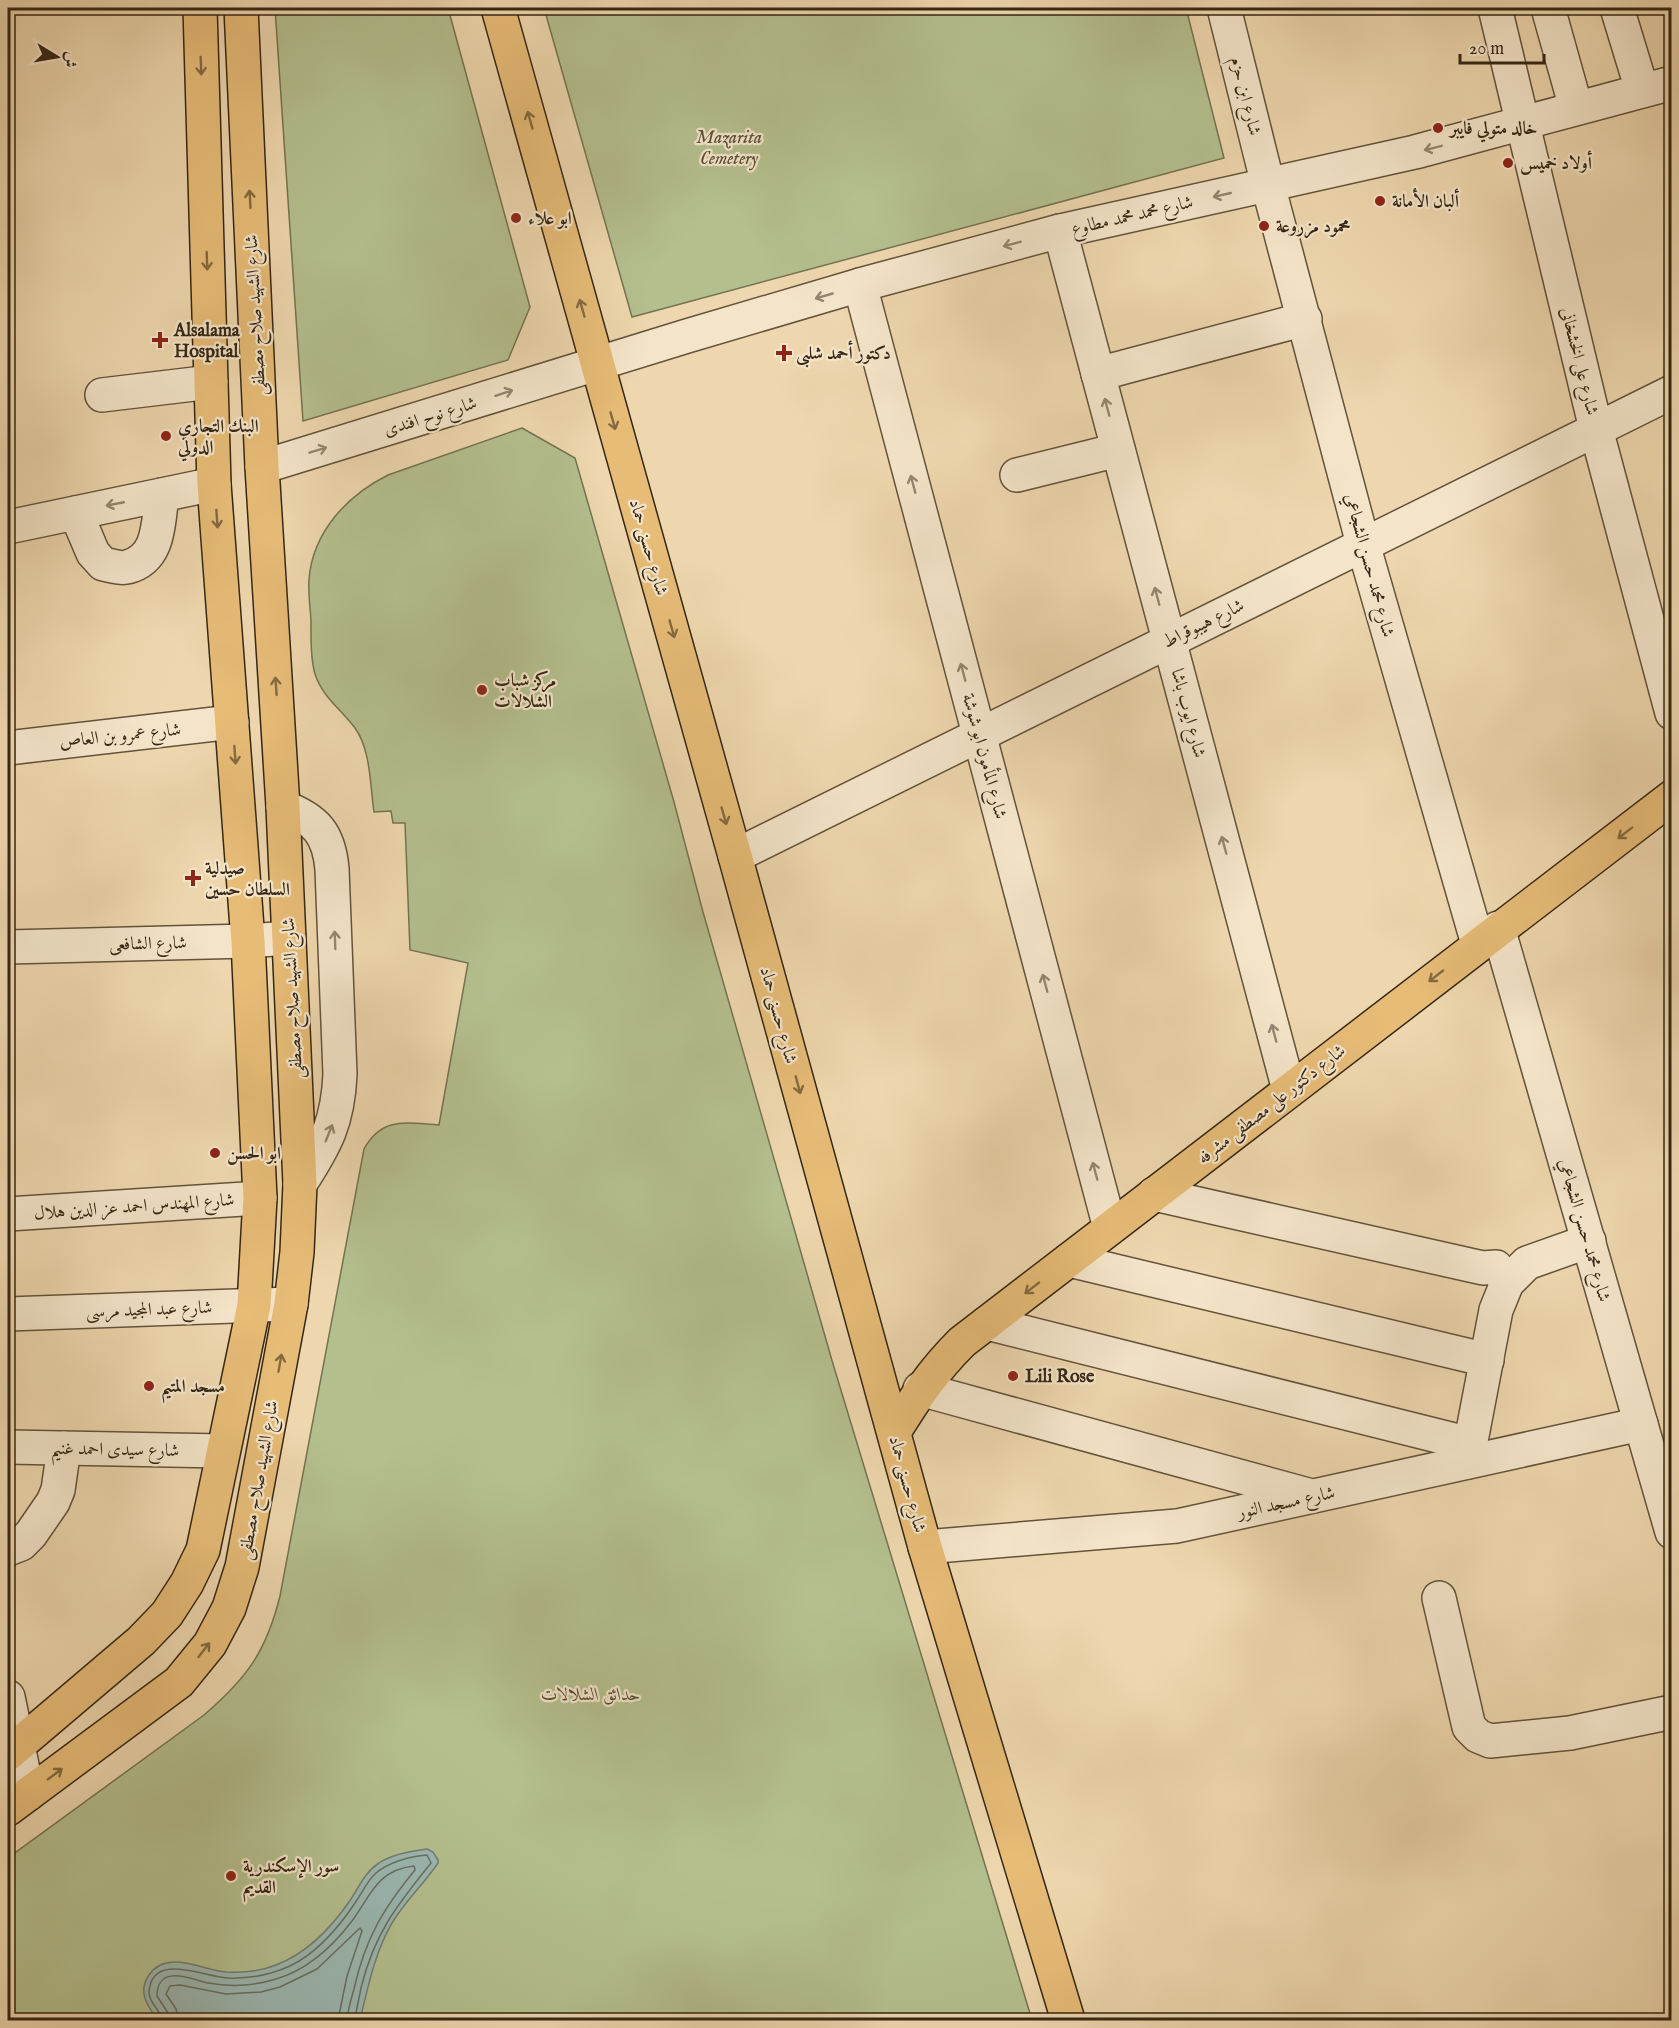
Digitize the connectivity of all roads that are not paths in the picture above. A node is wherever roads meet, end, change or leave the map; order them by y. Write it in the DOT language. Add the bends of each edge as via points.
graph roads {
  1 [pos="200,8"];
  2 [pos="242,8"];
  3 [pos="498,8"];
  4 [pos="1224,8"];
  5 [pos="1495,8"];
  6 [pos="1548,8"];
  7 [pos="1617,8"];
  8 [pos="1657,86"];
  9 [pos="1576,108"];
  10 [pos="1523,124"];
  11 [pos="1268,185"];
  12 [pos="1060,231"];
  13 [pos="860,285"];
  14 [pos="1305,319"];
  15 [pos="598,364"];
  16 [pos="1098,374"];
  17 [pos="211,382"];
  18 [pos="1671,392"];
  19 [pos="102,395"];
  20 [pos="1596,429"];
  21 [pos="1119,450"];
  22 [pos="262,467"];
  23 [pos="1017,476"];
  24 [pos="214,484"];
  25 [pos="162,495"];
  26 [pos="76,513"];
  27 [pos="8,526"];
  28 [pos="1363,544"];
  29 [pos="1169,640"];
  30 [pos="1671,713"];
  31 [pos="232,722"];
  32 [pos="980,735"];
  33 [pos="8,748"];
  34 [pos="1671,797"];
  35 [pos="283,807"];
  36 [pos="735,856"];
  37 [pos="1488,936"];
  38 [pos="289,938"];
  39 [pos="248,941"];
  40 [pos="8,947"];
  41 [pos="1289,1090"];
  42 [pos="300,1184"];
  43 [pos="1154,1194"];
  44 [pos="260,1198"];
  45 [pos="8,1214"];
  46 [pos="1110,1228"];
  47 [pos="1589,1241"];
  48 [pos="1069,1260"];
  49 [pos="1507,1283"];
  50 [pos="291,1304"];
  51 [pos="254,1305"];
  52 [pos="8,1314"];
  53 [pos="987,1323"];
  54 [pos="1487,1360"];
  55 [pos="920,1389"];
  56 [pos="1641,1424"];
  57 [pos="894,1432"];
  58 [pos="8,1447"];
  59 [pos="64,1448"];
  60 [pos="223,1451"];
  61 [pos="1469,1453"];
  62 [pos="1313,1496"];
  63 [pos="1671,1532"];
  64 [pos="925,1547"];
  65 [pos="8,1549"];
  66 [pos="1439,1598"];
  67 [pos="8,1696"];
  68 [pos="1671,1712"];
  69 [pos="12,1750"];
  70 [pos="18,1802"];
  71 [pos="1068,2020"];
  1 -- 17 [label="main road, شارع الشهيد صلاح مصطفى, one-way"];
  22 -- 2 [label="main road, شارع الشهيد صلاح مصطفى, one-way"];
  15 -- 3 [label="main road, شارع حسنى حماد, one-way"];
  4 -- 11 [label="street, شارع ابن حزم"];
  5 -- 10 [label="street, شارع على الخشخانى"];
  6 -- 9 [label="street"];
  7 -- 8 [label="street"];
  8 -- 9 [label="street, شارع محمد محمد مطاوع"];
  9 -- 10 [label="street, شارع محمد محمد مطاوع"];
  10 -- 11 [label="street, شارع محمد محمد مطاوع, one-way"];
  10 -- 20 [label="street, شارع على الخشخانى"];
  11 -- 12 [label="street, شارع محمد محمد مطاوع, one-way"];
  11 -- 14 [label="street, شارع محمد حسن الشجاعي"];
  12 -- 13 [label="street, شارع محمد محمد مطاوع, one-way"];
  12 -- 16 [label="street, شارع ايوب باشا"];
  13 -- 15 [label="street, شارع محمد محمد مطاوع, one-way"];
  32 -- 13 [label="street, شارع المأمون ابو شوشة, one-way"];
  14 -- 16 [label="street"];
  14 -- 28 [label="street, شارع محمد حسن الشجاعي"];
  22 -- 15 [label="street, شارع نوح افندى, one-way"];
  15 -- 36 [label="main road, شارع حسنى حماد, one-way"];
  21 -- 16 [label="street, شارع ايوب باشا, one-way"];
  17 -- 19 [label="street"];
  17 -- 24 [label="main road, شارع الشهيد صلاح مصطفى"];
  18 -- 20 [label="street, شارع هيبوقراط"];
  20 -- 28 [label="street, شارع هيبوقراط"];
  20 -- 30 [label="street, شارع على الخشخانى"];
  21 -- 23 [label="street"];
  29 -- 21 [label="street, شارع ايوب باشا, one-way"];
  22 -- 24 [label="main road"];
  35 -- 22 [label="main road, شارع الشهيد صلاح مصطفى, one-way"];
  24 -- 25 [label="street"];
  24 -- 31 [label="main road, شارع الشهيد صلاح مصطفى, one-way"];
  25 -- 26 [label="street, one-way"];
  25 -- 26 [label="street" via="156,540 144,560 125,568 103,564 93,553"];
  26 -- 27 [label="street"];
  28 -- 29 [label="street, شارع هيبوقراط"];
  28 -- 37 [label="street, شارع محمد حسن الشجاعي"];
  29 -- 32 [label="street, شارع هيبوقراط"];
  41 -- 29 [label="street, شارع ايوب باشا, one-way"];
  31 -- 33 [label="street, شارع عمرو بن العاص"];
  31 -- 39 [label="main road, شارع الشهيد صلاح مصطفى, one-way"];
  32 -- 36 [label="street, شارع هيبوقراط"];
  46 -- 32 [label="street, شارع المأمون ابو شوشة, one-way"];
  34 -- 37 [label="main road, شارع دكتور على مصطفى مشرفه, one-way"];
  35 -- 38 [label="main road, شارع الشهيد صلاح مصطفى"];
  42 -- 35 [label="street, one-way" via="324,1146 339,1098 332,869 331,852 314,823"];
  36 -- 57 [label="main road, شارع حسنى حماد, one-way"];
  37 -- 41 [label="main road, شارع دكتور على مصطفى مشرفه, one-way"];
  37 -- 47 [label="street, شارع محمد حسن الشجاعي"];
  38 -- 39 [label="street, شارع الشافعى"];
  38 -- 42 [label="main road, شارع الشهيد صلاح مصطفى"];
  39 -- 40 [label="street, شارع الشافعى"];
  39 -- 44 [label="main road, شارع الشهيد صلاح مصطفى"];
  41 -- 43 [label="main road, شارع دكتور على مصطفى مشرفه"];
  42 -- 50 [label="main road, شارع الشهيد صلاح مصطفى"];
  43 -- 46 [label="main road, شارع دكتور على مصطفى مشرفه"];
  43 -- 49 [label="street" via="1484,1268 1496,1267"];
  44 -- 45 [label="street, شارع المهندس احمد عز الدين هلال"];
  44 -- 51 [label="main road, شارع الشهيد صلاح مصطفى"];
  46 -- 48 [label="main road, شارع دكتور على مصطفى مشرفه"];
  47 -- 49 [label="street" via="1527,1263"];
  47 -- 56 [label="street, شارع محمد حسن الشجاعي"];
  48 -- 53 [label="main road, شارع دكتور على مصطفى مشرفه, one-way"];
  48 -- 54 [label="street"];
  49 -- 54 [label="street" via="1496,1310"];
  50 -- 51 [label="street, شارع عبد المجيد مرسى"];
  70 -- 50 [label="main road, شارع الشهيد صلاح مصطفى, one-way" via="178,1682 210,1644 229,1608 242,1567"];
  51 -- 52 [label="street, شارع عبد المجيد مرسى"];
  51 -- 60 [label="main road, شارع الشهيد صلاح مصطفى"];
  53 -- 55 [label="main road, شارع دكتور على مصطفى مشرفه" via="962,1342"];
  53 -- 61 [label="street"];
  54 -- 61 [label="street"];
  55 -- 57 [label="main road, شارع دكتور على مصطفى مشرفه"];
  55 -- 62 [label="street"];
  56 -- 61 [label="street, شارع مسجد النور"];
  56 -- 63 [label="street, شارع محمد حسن الشجاعي"];
  57 -- 64 [label="main road, شارع حسنى حماد"];
  58 -- 59 [label="street, شارع سيدى احمد غنيم"];
  59 -- 60 [label="street, شارع سيدى احمد غنيم"];
  59 -- 65 [label="street" via="53,1502 32,1534"];
  60 -- 69 [label="main road, شارع الشهيد صلاح مصطفى" via="203,1550 167,1614 141,1641"];
  61 -- 62 [label="street, شارع مسجد النور"];
  62 -- 64 [label="street, شارع مسجد النور" via="1177,1526"];
  64 -- 71 [label="main road, شارع حسنى حماد"];
  66 -- 68 [label="street" via="1469,1727 1478,1736 1490,1741 1569,1733"];
  67 -- 69 [label="street"];
  69 -- 70 [label="street"];
}
